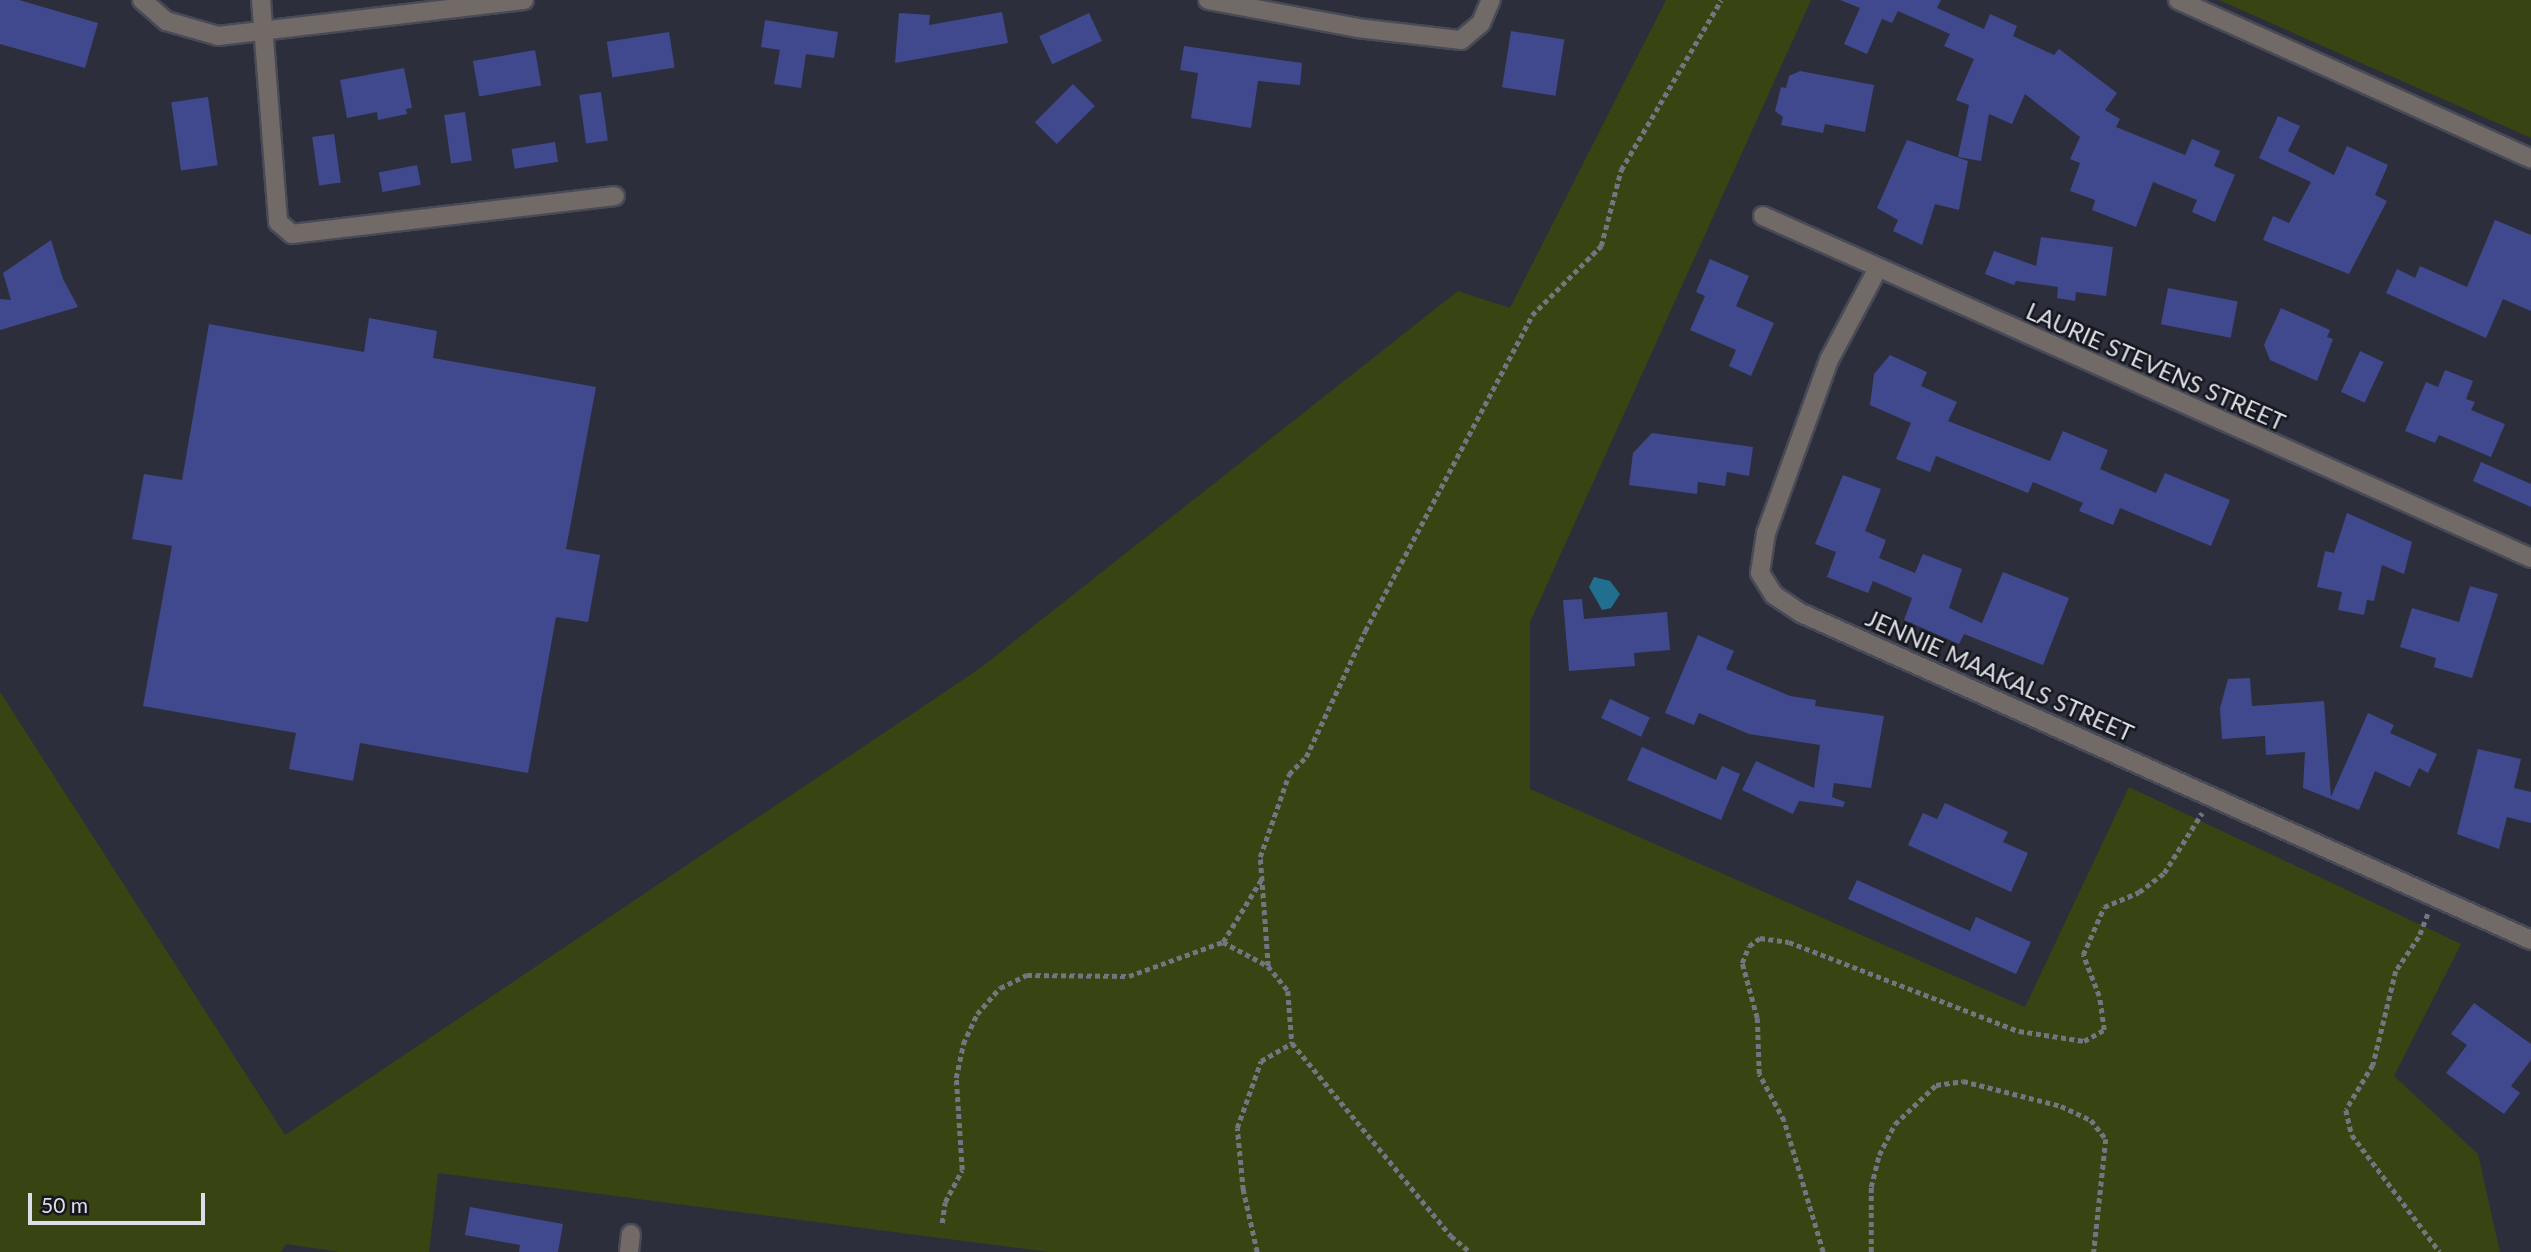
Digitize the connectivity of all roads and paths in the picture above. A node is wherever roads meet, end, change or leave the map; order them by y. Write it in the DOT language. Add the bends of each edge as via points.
graph roads {
  1 [pos="142,0"];
  2 [pos="261,0"];
  3 [pos="524,0"];
  4 [pos="1208,0"];
  5 [pos="1492,0"];
  6 [pos="1721,0"];
  7 [pos="2178,0"];
  8 [pos="264,32"];
  9 [pos="2531,159"];
  10 [pos="615,196"];
  11 [pos="1763,216"];
  12 [pos="1877,270"];
  13 [pos="2531,558"];
  14 [pos="2210,796"];
  15 [pos="1262,880"];
  16 [pos="2433,899"];
  17 [pos="2531,940"];
  18 [pos="1223,942"];
  19 [pos="1268,966"];
  20 [pos="1292,1042"];
  21 [pos="942,1223"];
  22 [pos="1257,1252"];
  23 [pos="1470,1252"];
  24 [pos="1824,1252"];
  25 [pos="1871,1252"];
  26 [pos="2094,1252"];
  27 [pos="2440,1252"];
  1 -- 8 [label="street" via="166,21 218,36"];
  2 -- 8 [label="street"];
  3 -- 8 [label="street"];
  4 -- 5 [label="street" via="1357,28 1461,40 1481,23"];
  6 -- 15 [label="path" via="1621,170 1601,246 1532,315 1365,631 1306,757 1289,774 1260,857"];
  7 -- 9 [label="street"];
  8 -- 10 [label="street" via="278,222 292,234"];
  11 -- 12 [label="street, LAURIE STEVENS STREET"];
  12 -- 13 [label="street, LAURIE STEVENS STREET"];
  12 -- 14 [label="street, JENNIE MAAKALS STREET" via="1829,360 1779,492 1759,557 1760,573 1774,595 1801,613"];
  14 -- 16 [label="street, JENNIE MAAKALS STREET"];
  14 -- 24 [label="path" via="2195,831 2164,873 2105,907 2083,955 2099,996 2104,1030 2084,1041 2019,1031 1789,942 1760,938 1749,946 1742,963 1757,1018 1759,1074 1784,1121"];
  15 -- 18 [label="path"];
  15 -- 19 [label="path"];
  16 -- 17 [label="street, JENNIE MAAKALS STREET"];
  16 -- 27 [label="path" via="2386,999 2373,1065 2346,1110 2352,1135"];
  18 -- 19 [label="path"];
  18 -- 21 [label="path" via="1129,976 1027,975 1000,988 977,1014 963,1044 956,1077 962,1170 945,1202"];
  19 -- 20 [label="path" via="1288,991"];
  20 -- 22 [label="path" via="1261,1061 1237,1128 1243,1190"];
  20 -- 23 [label="path" via="1451,1236"];
  25 -- 26 [label="path" via="1871,1187 1879,1155 1895,1124 1936,1085 1963,1081 2061,1106 2091,1120 2106,1139"];
}
